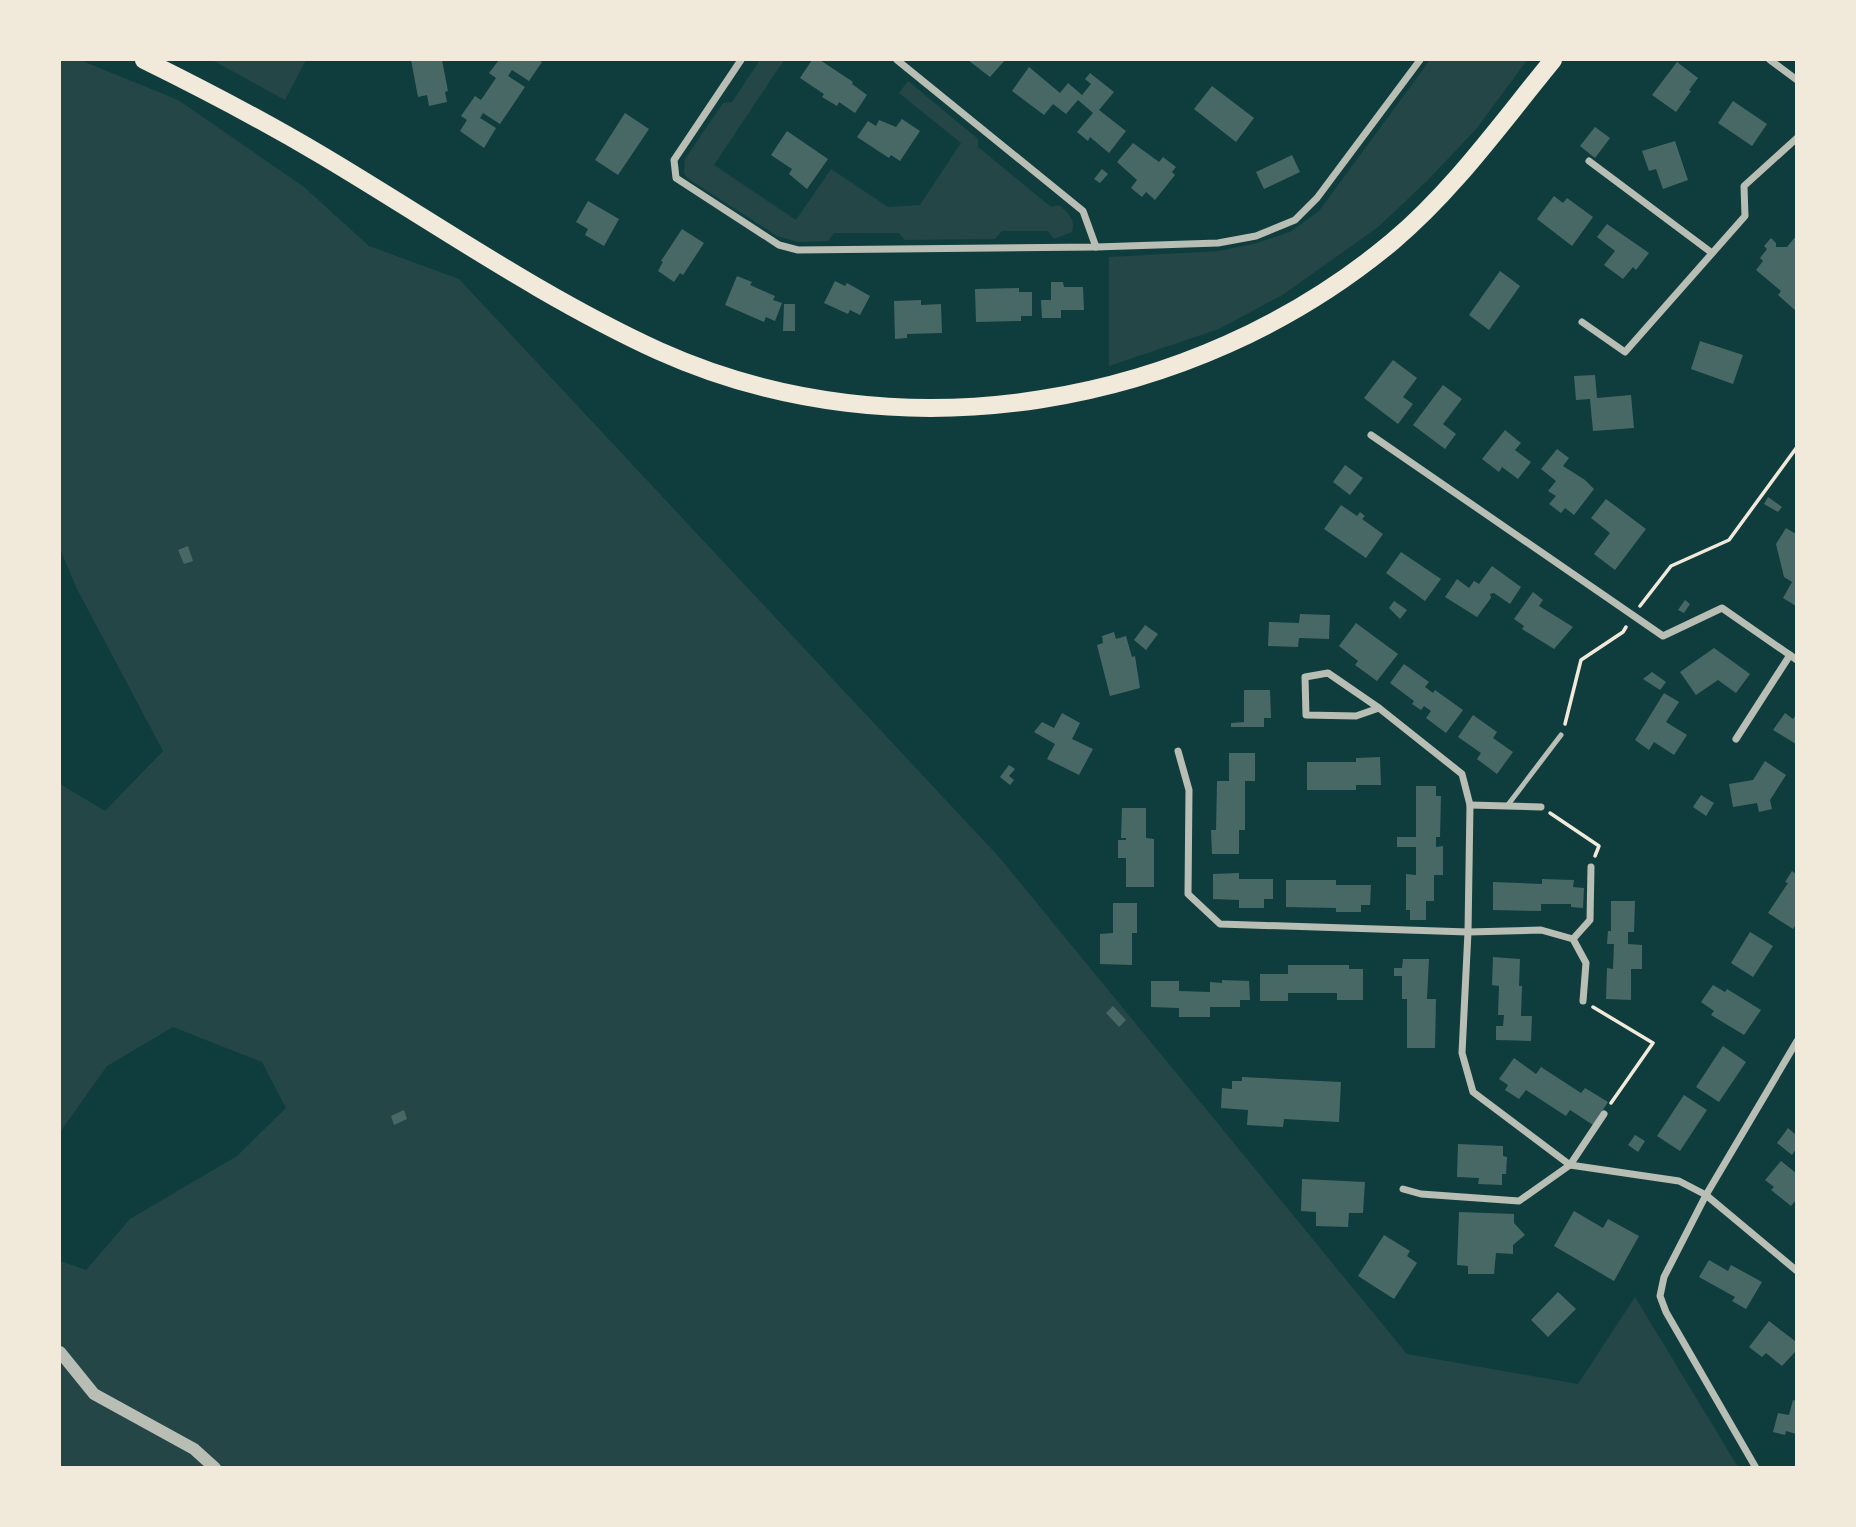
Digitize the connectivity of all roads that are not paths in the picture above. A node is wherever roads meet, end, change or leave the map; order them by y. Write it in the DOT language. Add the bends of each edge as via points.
graph roads {
  1 [pos="144,60"];
  2 [pos="741,60"];
  3 [pos="897,60"];
  4 [pos="1420,60"];
  5 [pos="1553,60"];
  6 [pos="1770,60"];
  7 [pos="1797,80"];
  8 [pos="1797,138"];
  9 [pos="1589,161"];
  10 [pos="1096,247"];
  11 [pos="1712,253"];
  12 [pos="1582,321"];
  13 [pos="1371,435"];
  14 [pos="1793,658"];
  15 [pos="1379,708"];
  16 [pos="1561,734"];
  17 [pos="1736,739"];
  18 [pos="1178,751"];
  19 [pos="1470,805"];
  20 [pos="1507,806"];
  21 [pos="1541,807"];
  22 [pos="1591,867"];
  23 [pos="1468,932"];
  24 [pos="1573,939"];
  25 [pos="1583,1001"];
  26 [pos="1797,1041"];
  27 [pos="1604,1114"];
  28 [pos="1570,1165"];
  29 [pos="1403,1189"];
  30 [pos="1706,1195"];
  31 [pos="1797,1271"];
  32 [pos="60,1352"];
  33 [pos="215,1468"];
  34 [pos="1756,1468"];
  1 -- 5 [label="main road" via="228,101 592,318 663,353 724,375 836,401 962,408 1021,403 1132,380 1198,358 1272,322 1392,242 1438,198"];
  2 -- 10 [label="street" via="674,160 674,167 677,178 779,245 798,250"];
  3 -- 10 [label="street" via="1083,211"];
  4 -- 10 [label="street" via="1317,198 1295,220 1256,236 1217,243"];
  6 -- 7 [label="street"];
  8 -- 11 [label="street" via="1744,186 1745,216"];
  9 -- 11 [label="street"];
  11 -- 12 [label="street" via="1625,352"];
  13 -- 14 [label="street" via="1663,636 1722,608"];
  14 -- 17 [label="street"];
  15 -- 15 [label="street" via="1328,673 1305,677 1306,715 1356,716"];
  15 -- 19 [label="street" via="1462,774"];
  16 -- 20 [label="lane"];
  18 -- 23 [label="street" via="1189,790 1188,894 1220,924"];
  19 -- 20 [label="street"];
  19 -- 23 [label="street"];
  20 -- 21 [label="street"];
  22 -- 24 [label="street" via="1590,920"];
  23 -- 24 [label="street" via="1541,930"];
  23 -- 28 [label="street" via="1462,1054 1473,1092"];
  24 -- 25 [label="street" via="1587,963"];
  26 -- 30 [label="street"];
  27 -- 28 [label="street"];
  28 -- 29 [label="street" via="1519,1201"];
  28 -- 30 [label="street" via="1679,1181"];
  30 -- 31 [label="street"];
  30 -- 34 [label="street" via="1664,1277 1660,1296"];
  32 -- 33 [label="street" via="94,1394 194,1449"];
}
